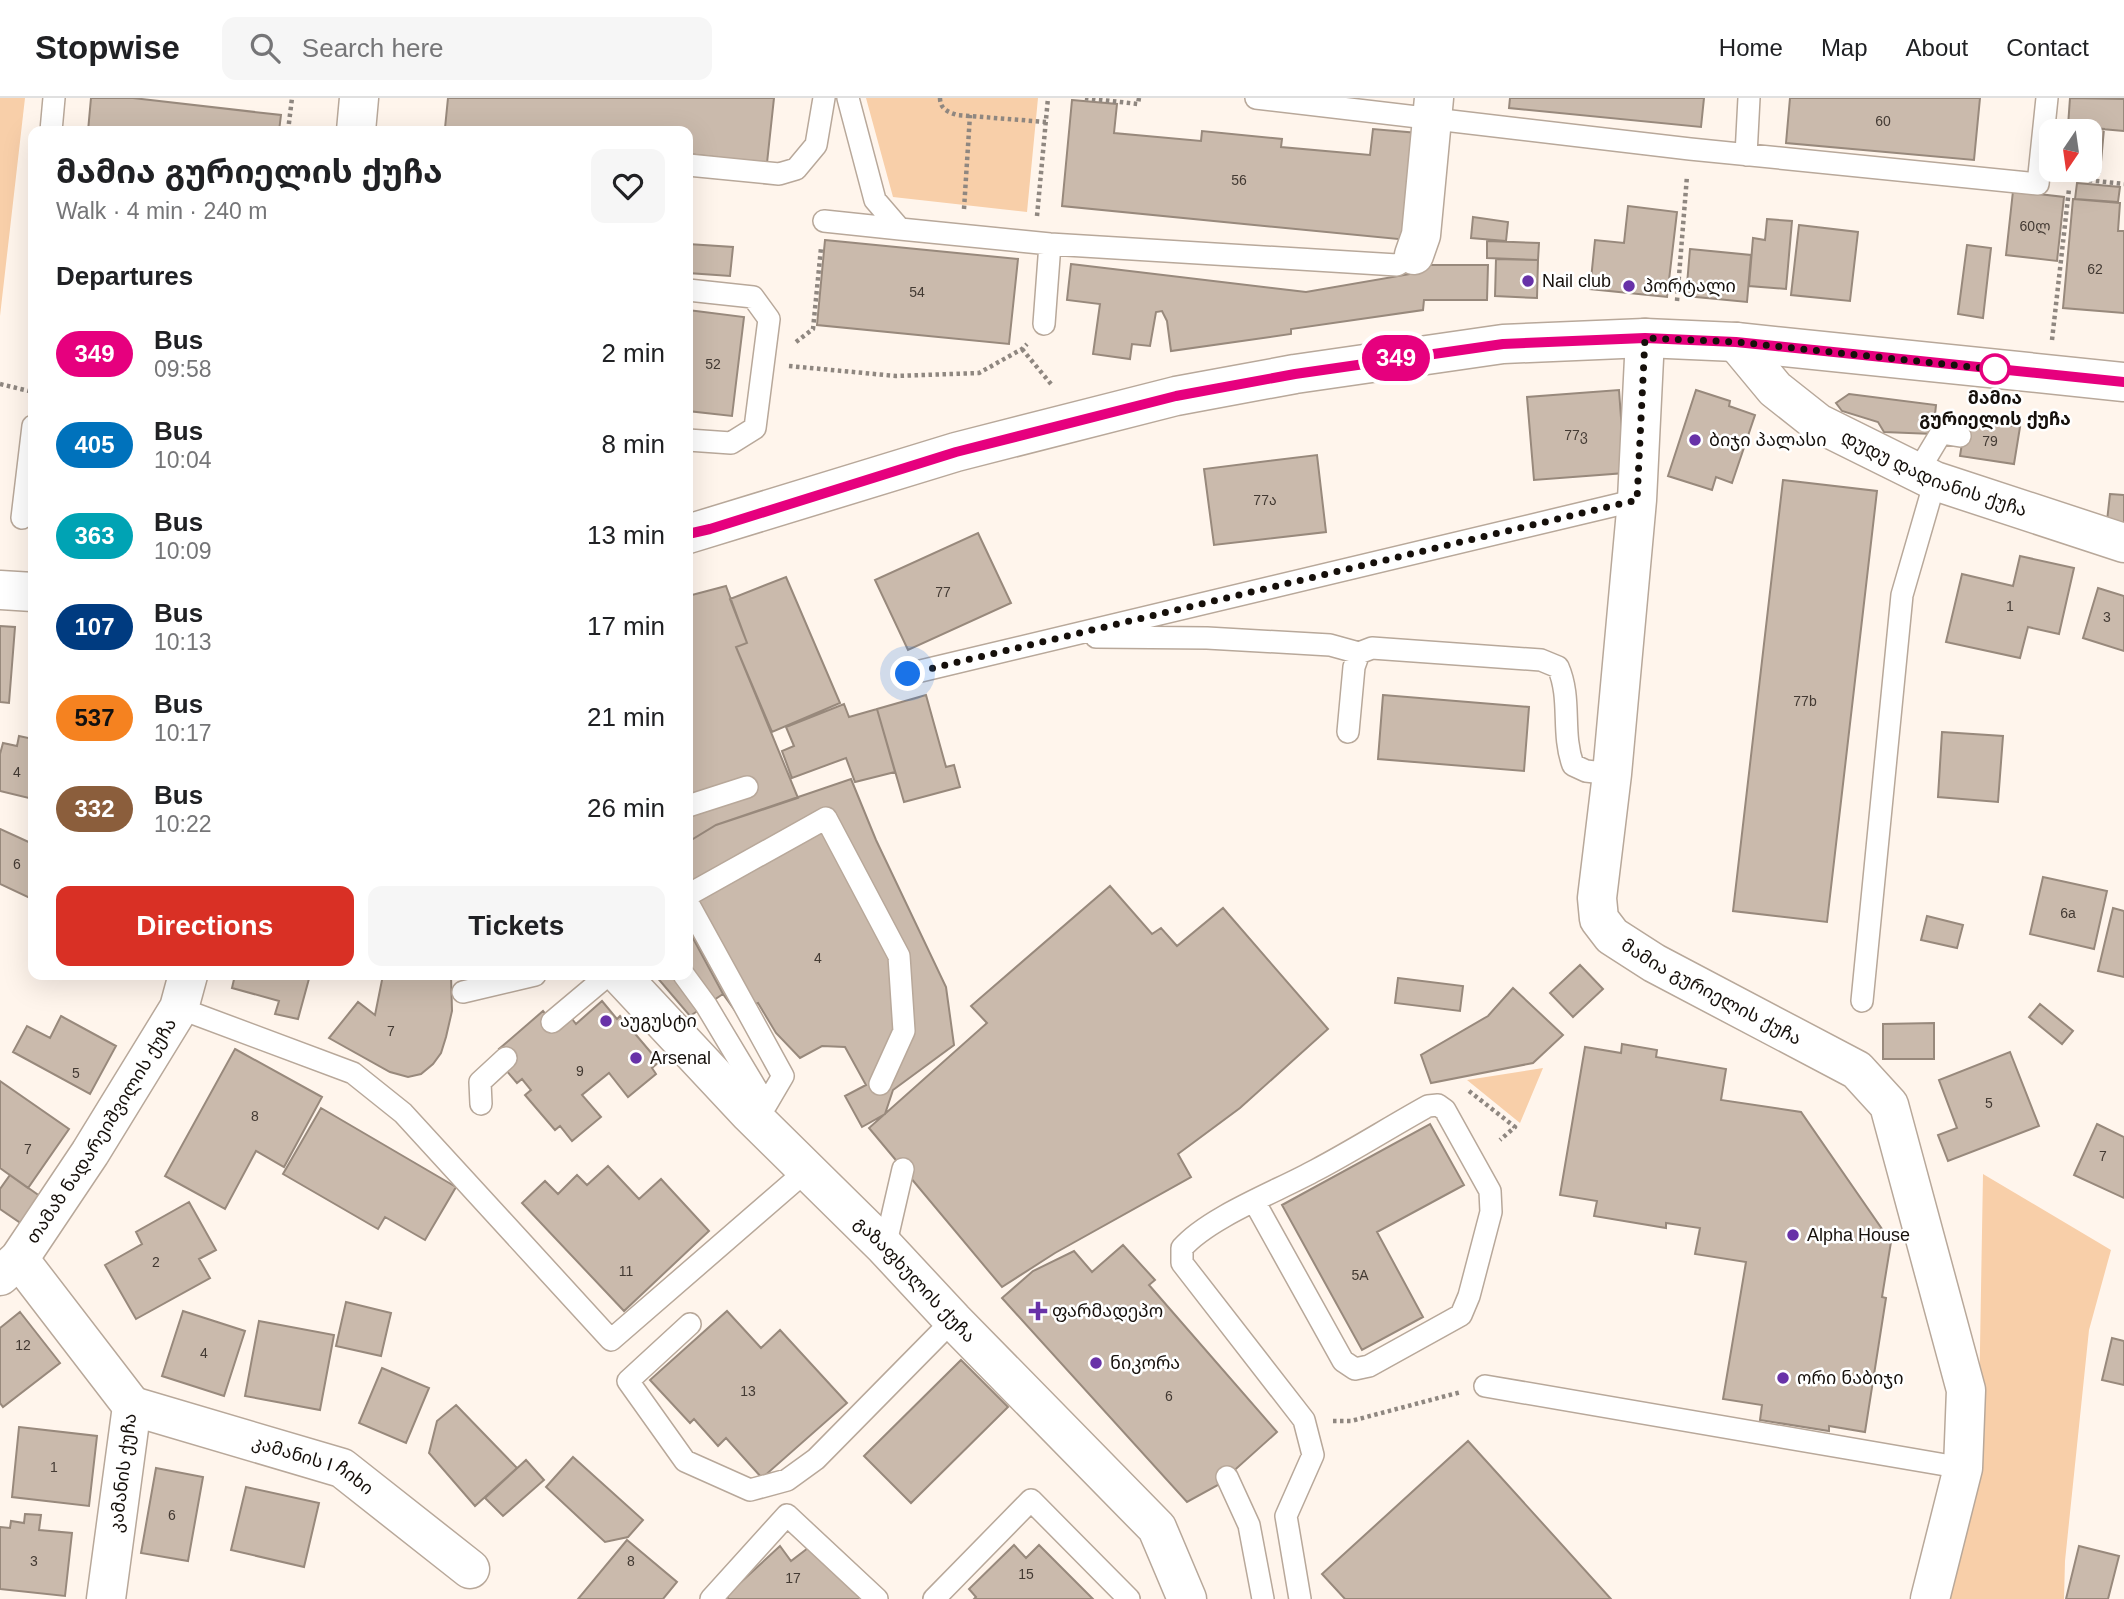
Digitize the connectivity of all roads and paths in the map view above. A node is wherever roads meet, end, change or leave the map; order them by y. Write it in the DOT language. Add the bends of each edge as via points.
graph roads {
  1 [pos="54,98"];
  2 [pos="292,98"];
  3 [pos="824,98"];
  4 [pos="848,98"];
  5 [pos="940,98"];
  6 [pos="1048,98"];
  7 [pos="1085,98"];
  8 [pos="1139,98"];
  9 [pos="1256,98"];
  10 [pos="1749,98"];
  11 [pos="2047,98"];
  12 [pos="1433,108"];
  13 [pos="970,115"];
  14 [pos="2045,119"];
  15 [pos="1046,122"];
  16 [pos="51,126"];
  17 [pos="289,126"];
  18 [pos="1690,149"];
  19 [pos="1746,155"];
  20 [pos="693,165"];
  21 [pos="2039,175"];
  22 [pos="2070,182"];
  23 [pos="2102,182"];
  24 [pos="2124,184"];
  25 [pos="964,203"];
  26 [pos="824,221"];
  27 [pos="900,229"];
  28 [pos="1042,244"];
  29 [pos="1414,255"];
  30 [pos="693,290"];
  31 [pos="1676,301"];
  32 [pos="1044,324"];
  33 [pos="1645,338"];
  34 [pos="2052,341"];
  35 [pos="1736,342"];
  36 [pos="1022,349"];
  37 [pos="764,365"];
  38 [pos="2124,382"];
  39 [pos="0,384"];
  40 [pos="1051,384"];
  41 [pos="28,390"];
  42 [pos="1960,436"];
  43 [pos="693,440"];
  44 [pos="28,468"];
  45 [pos="1926,477"];
  46 [pos="1637,500"];
  47 [pos="22,518"];
  48 [pos="693,533"];
  49 [pos="2124,543"];
  50 [pos="0,590"];
  51 [pos="28,592"];
  52 [pos="1063,637"];
  53 [pos="1359,653"];
  54 [pos="908,674"];
  55 [pos="1348,732"];
  56 [pos="1612,774"];
  57 [pos="747,787"];
  58 [pos="693,804"];
  59 [pos="693,892"];
  60 [pos="693,913"];
  61 [pos="514,980"];
  62 [pos="602,980"];
  63 [pos="625,980"];
  64 [pos="688,980"];
  65 [pos="184,991"];
  66 [pos="463,992"];
  67 [pos="1862,1001"];
  68 [pos="551,1022"];
  69 [pos="506,1058"];
  70 [pos="880,1084"];
  71 [pos="1463,1086"];
  72 [pos="481,1104"];
  73 [pos="758,1110"];
  74 [pos="1500,1140"];
  75 [pos="903,1169"];
  76 [pos="806,1171"];
  77 [pos="1254,1201"];
  78 [pos="885,1247"];
  79 [pos="10,1267"];
  80 [pos="953,1320"];
  81 [pos="690,1324"];
  82 [pos="1485,1385"];
  83 [pos="132,1406"];
  84 [pos="1304,1420"];
  85 [pos="1963,1468"];
  86 [pos="1227,1477"];
  87 [pos="470,1569"];
  88 [pos="106,1599"];
  89 [pos="711,1599"];
  90 [pos="877,1599"];
  91 [pos="934,1599"];
  92 [pos="1129,1599"];
  93 [pos="1187,1599"];
  94 [pos="1263,1599"];
  95 [pos="1300,1599"];
  96 [pos="1930,1599"];
  1 -- 16 [label="lane"];
  2 -- 17 [label="path"];
  3 -- 20 [label="lane" via="816,145 796,169 779,174"];
  4 -- 27 [label="lane" via="875,200"];
  5 -- 13 [label="path" via="946,111"];
  6 -- 15 [label="path"];
  7 -- 8 [label="path" via="1138,104"];
  9 -- 12 [label="lane"];
  10 -- 19 [label="lane"];
  11 -- 14 [label="lane"];
  12 -- 18 [label="lane"];
  12 -- 29 [label="street" via="1421,235"];
  13 -- 15 [label="path"];
  13 -- 25 [label="path"];
  15 -- 28 [label="path"];
  18 -- 19 [label="lane"];
  18 -- 31 [label="path"];
  19 -- 21 [label="lane" via="2038,184"];
  22 -- 34 [label="path"];
  23 -- 24 [label="path"];
  26 -- 27 [label="lane"];
  26 -- 37 [label="path" via="813,329"];
  27 -- 28 [label="lane"];
  28 -- 29 [label="lane" via="1397,265"];
  28 -- 32 [label="lane"];
  30 -- 37 [label="lane" via="753,297 769,319"];
  32 -- 36 [label="path"];
  33 -- 35 [label="street"];
  33 -- 46 [label="street, მამია გურიელის ქუჩა"];
  33 -- 48 [label="street" via="1447,350 1176,396 956,452"];
  35 -- 38 [label="street"];
  35 -- 45 [label="street, დუდუ დადიანის ქუჩა" via="1775,389 1818,423"];
  36 -- 37 [label="path" via="979,373 896,376"];
  36 -- 40 [label="path"];
  37 -- 43 [label="lane" via="755,428 731,443"];
  39 -- 41 [label="path"];
  42 -- 45 [label="lane" via="1941,433"];
  44 -- 47 [label="lane"];
  45 -- 49 [label="street, დუდუ დადიანის ქუჩა"];
  45 -- 67 [label="lane" via="1902,595"];
  46 -- 52 [label="lane"];
  46 -- 56 [label="street, მამია გურიელის ქუჩა"];
  50 -- 51 [label="street"];
  52 -- 53 [label="lane" via="1207,638 1330,645"];
  52 -- 54 [label="lane"];
  53 -- 55 [label="lane"];
  53 -- 56 [label="lane" via="1373,648 1541,660 1558,667 1565,683 1568,751 1573,765"];
  56 -- 85 [label="street, მამია გურიელის ქუჩა" via="1597,898 1599,919 1612,936 1654,964 1857,1070 1889,1105 1966,1390"];
  57 -- 58 [label="lane"];
  59 -- 70 [label="lane" via="826,818 899,956 904,1031"];
  60 -- 73 [label="lane" via="783,1076"];
  61 -- 66 [label="lane"];
  62 -- 68 [label="lane"];
  63 -- 73 [label="street, გაზაფხულის ქუჩა"];
  64 -- 73 [label="lane" via="706,1005"];
  65 -- 76 [label="lane" via="353,1073 403,1113 611,1340"];
  65 -- 79 [label="street, თამაზ ნადარეიშვილის ქუჩა" via="90,1153"];
  69 -- 72 [label="lane" via="480,1082"];
  71 -- 74 [label="path" via="1515,1127"];
  73 -- 76 [label="street, გაზაფხულის ქუჩა"];
  75 -- 78 [label="lane"];
  76 -- 78 [label="street, გაზაფხულის ქუჩა"];
  77 -- 77 [label="lane" via="1343,1361 1355,1369 1461,1315 1491,1212 1490,1191 1438,1105 1428,1106"];
  77 -- 84 [label="lane" via="1192,1237 1182,1248 1182,1263"];
  78 -- 80 [label="street, გაზაფხულის ქუჩა"];
  79 -- 83 [label="street, კამანის ქუჩა"];
  80 -- 81 [label="lane" via="816,1459 787,1480 750,1490 685,1461 628,1381"];
  80 -- 93 [label="street, გაზაფხულის ქუჩა" via="1157,1528"];
  82 -- 84 [label="path" via="1351,1421"];
  82 -- 85 [label="lane"];
  83 -- 87 [label="street, კამანის I ჩიხი" via="342,1468"];
  83 -- 88 [label="street, კამანის ქუჩა"];
  84 -- 95 [label="lane" via="1313,1455 1286,1516"];
  85 -- 96 [label="street, მამია გურიელის ქუჩა"];
  86 -- 94 [label="lane" via="1249,1525"];
  89 -- 90 [label="lane" via="788,1516"];
  91 -- 92 [label="lane" via="1031,1500"];
}
